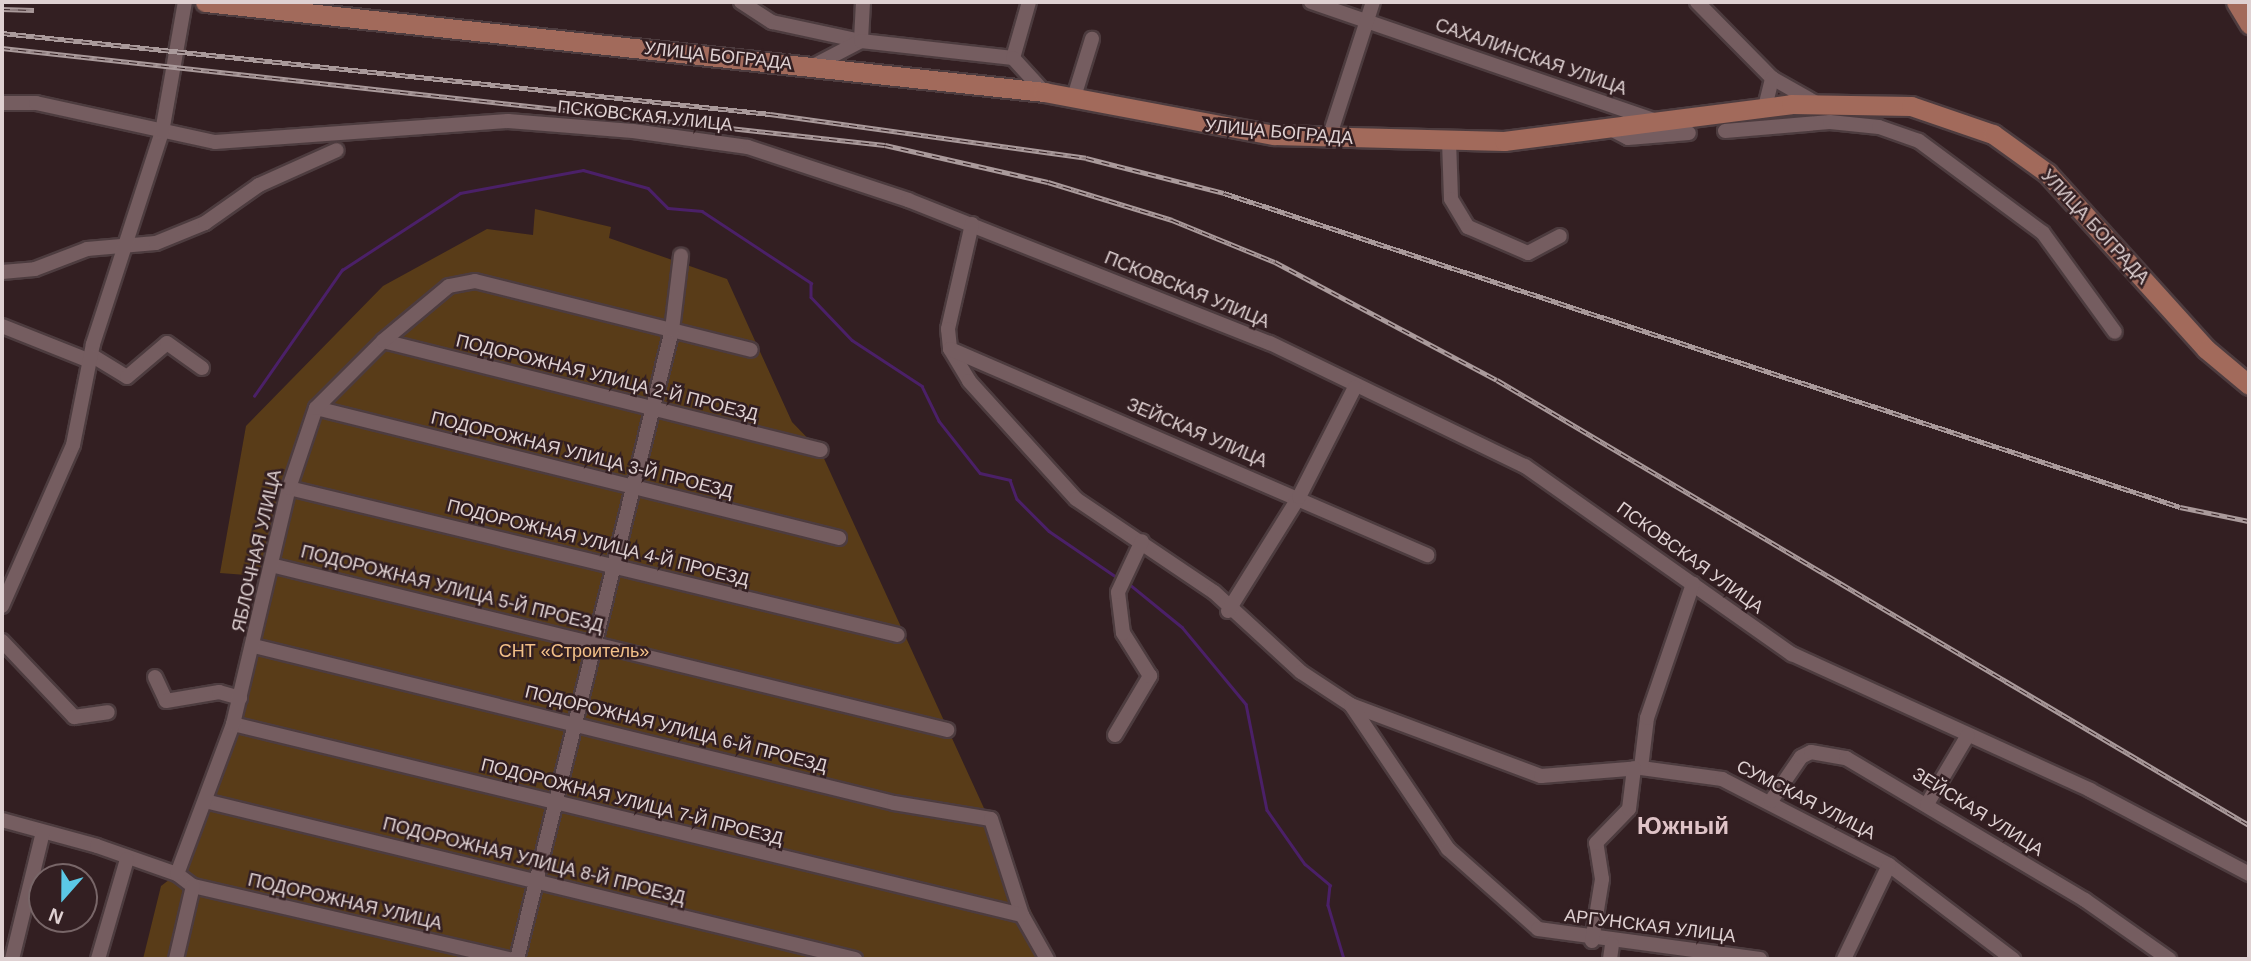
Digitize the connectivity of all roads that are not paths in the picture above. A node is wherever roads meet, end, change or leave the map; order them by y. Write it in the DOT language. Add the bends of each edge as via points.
graph roads {
  1 [pos="185,2"];
  2 [pos="205,2"];
  3 [pos="741,2"];
  4 [pos="863,2"];
  5 [pos="1029,2"];
  6 [pos="1311,2"];
  7 [pos="1373,2"];
  8 [pos="1697,2"];
  9 [pos="2236,2"];
  10 [pos="1367,20"];
  11 [pos="2249,24"];
  12 [pos="1092,39"];
  13 [pos="861,41"];
  14 [pos="1013,58"];
  15 [pos="813,66"];
  16 [pos="1772,78"];
  17 [pos="1044,92"];
  18 [pos="1074,97"];
  19 [pos="1880,102"];
  20 [pos="2,103"];
  21 [pos="1816,103"];
  22 [pos="1765,107"];
  23 [pos="1658,121"];
  24 [pos="1873,125"];
  25 [pos="1609,128"];
  26 [pos="1725,131"];
  27 [pos="162,132"];
  28 [pos="1689,133"];
  29 [pos="1329,138"];
  30 [pos="1449,141"];
  31 [pos="337,150"];
  32 [pos="972,224"];
  33 [pos="1560,236"];
  34 [pos="122,249"];
  35 [pos="681,256"];
  36 [pos="2,272"];
  37 [pos="2,326"];
  38 [pos="672,330"];
  39 [pos="2115,332"];
  40 [pos="383,341"];
  41 [pos="950,349"];
  42 [pos="751,350"];
  43 [pos="90,358"];
  44 [pos="202,368"];
  45 [pos="2249,385"];
  46 [pos="1355,387"];
  47 [pos="316,408"];
  48 [pos="652,409"];
  49 [pos="821,450"];
  50 [pos="289,488"];
  51 [pos="632,488"];
  52 [pos="1298,497"];
  53 [pos="839,538"];
  54 [pos="1142,541"];
  55 [pos="1427,555"];
  56 [pos="275,566"];
  57 [pos="614,567"];
  58 [pos="1693,584"];
  59 [pos="2,606"];
  60 [pos="1228,611"];
  61 [pos="898,635"];
  62 [pos="2,641"];
  63 [pos="595,644"];
  64 [pos="254,646"];
  65 [pos="155,677"];
  66 [pos="240,698"];
  67 [pos="1351,705"];
  68 [pos="108,712"];
  69 [pos="572,723"];
  70 [pos="233,724"];
  71 [pos="947,730"];
  72 [pos="1115,735"];
  73 [pos="1968,735"];
  74 [pos="1638,768"];
  75 [pos="205,801"];
  76 [pos="1771,801"];
  77 [pos="555,802"];
  78 [pos="1927,804"];
  79 [pos="2,820"];
  80 [pos="43,832"];
  81 [pos="127,859"];
  82 [pos="1889,865"];
  83 [pos="177,874"];
  84 [pos="2249,874"];
  85 [pos="537,881"];
  86 [pos="193,887"];
  87 [pos="1022,915"];
  88 [pos="1592,941"];
  89 [pos="1612,944"];
  90 [pos="12,959"];
  91 [pos="98,959"];
  92 [pos="176,959"];
  93 [pos="509,959"];
  94 [pos="517,959"];
  95 [pos="855,959"];
  96 [pos="1047,959"];
  97 [pos="1610,959"];
  98 [pos="1760,959"];
  99 [pos="1844,959"];
  100 [pos="2013,959"];
  101 [pos="2169,959"];
  1 -- 27 [label="street"];
  2 -- 15 [label="main road, УЛИЦА БОГРАДА"];
  3 -- 13 [label="street" via="772,22"];
  4 -- 13 [label="street"];
  5 -- 14 [label="street"];
  6 -- 10 [label="street, САХАЛИНСКАЯ УЛИЦА"];
  7 -- 10 [label="street"];
  8 -- 16 [label="street"];
  9 -- 11 [label="main road"];
  10 -- 23 [label="street, САХАЛИНСКАЯ УЛИЦА"];
  10 -- 29 [label="street"];
  12 -- 18 [label="street"];
  13 -- 14 [label="street"];
  13 -- 15 [label="street"];
  14 -- 17 [label="street"];
  15 -- 17 [label="main road, УЛИЦА БОГРАДА"];
  16 -- 21 [label="street"];
  16 -- 22 [label="street"];
  17 -- 18 [label="main road, УЛИЦА БОГРАДА"];
  18 -- 29 [label="main road, УЛИЦА БОГРАДА" via="1212,129"];
  19 -- 21 [label="main road, УЛИЦА БОГРАДА"];
  19 -- 24 [label="street"];
  19 -- 45 [label="main road, УЛИЦА БОГРАДА" via="1938,113 2017,148 2061,185 2206,349"];
  20 -- 27 [label="street, ПСКОВСКАЯ УЛИЦА" via="36,103"];
  21 -- 22 [label="main road, УЛИЦА БОГРАДА"];
  22 -- 23 [label="main road, УЛИЦА БОГРАДА"];
  23 -- 25 [label="main road, УЛИЦА БОГРАДА"];
  24 -- 26 [label="street" via="1830,122"];
  24 -- 39 [label="street" via="1944,156 2043,233"];
  25 -- 28 [label="street" via="1628,138"];
  25 -- 30 [label="main road, УЛИЦА БОГРАДА"];
  27 -- 32 [label="street, ПСКОВСКАЯ УЛИЦА" via="215,142 508,121 633,131 748,147"];
  27 -- 34 [label="street"];
  29 -- 30 [label="main road, УЛИЦА БОГРАДА"];
  30 -- 33 [label="street" via="1451,199 1468,227 1528,253"];
  31 -- 34 [label="street" via="259,185 205,223"];
  32 -- 41 [label="street" via="948,329"];
  32 -- 46 [label="street, ПСКОВСКАЯ УЛИЦА" via="1270,343"];
  34 -- 36 [label="street" via="87,249 35,270"];
  34 -- 43 [label="street"];
  35 -- 38 [label="street"];
  37 -- 43 [label="street"];
  38 -- 40 [label="street, ЯБЛОЧНАЯ УЛИЦА" via="475,281 449,286"];
  38 -- 42 [label="street"];
  38 -- 48 [label="street"];
  40 -- 47 [label="street, ЯБЛОЧНАЯ УЛИЦА"];
  40 -- 48 [label="street, ПОДОРОЖНАЯ УЛИЦА 2-Й ПРОЕЗД"];
  41 -- 52 [label="street, ЗЕЙСКАЯ УЛИЦА"];
  41 -- 54 [label="street" via="969,381 1076,499"];
  43 -- 44 [label="street" via="127,377 167,344"];
  43 -- 59 [label="street" via="74,445"];
  46 -- 52 [label="street"];
  46 -- 58 [label="street, ПСКОВСКАЯ УЛИЦА" via="1525,466"];
  47 -- 50 [label="street, ЯБЛОЧНАЯ УЛИЦА"];
  47 -- 51 [label="street, ПОДОРОЖНАЯ УЛИЦА 3-Й ПРОЕЗД"];
  48 -- 49 [label="street, ПОДОРОЖНАЯ УЛИЦА 2-Й ПРОЕЗД"];
  48 -- 51 [label="street"];
  50 -- 56 [label="street, ЯБЛОЧНАЯ УЛИЦА"];
  50 -- 57 [label="street, ПОДОРОЖНАЯ УЛИЦА 4-Й ПРОЕЗД"];
  51 -- 53 [label="street, ПОДОРОЖНАЯ УЛИЦА 3-Й ПРОЕЗД"];
  51 -- 57 [label="street"];
  52 -- 55 [label="street, ЗЕЙСКАЯ УЛИЦА"];
  52 -- 60 [label="street"];
  54 -- 60 [label="street" via="1214,592"];
  54 -- 72 [label="street" via="1118,592 1123,633 1150,676"];
  56 -- 63 [label="street, ПОДОРОЖНАЯ УЛИЦА 5-Й ПРОЕЗД"];
  56 -- 64 [label="street, ЯБЛОЧНАЯ УЛИЦА"];
  57 -- 61 [label="street, ПОДОРОЖНАЯ УЛИЦА 4-Й ПРОЕЗД"];
  57 -- 63 [label="street"];
  58 -- 73 [label="street, ПСКОВСКАЯ УЛИЦА" via="1792,654"];
  58 -- 74 [label="street" via="1647,718"];
  60 -- 67 [label="street"];
  62 -- 68 [label="street" via="74,717"];
  63 -- 69 [label="street"];
  63 -- 71 [label="street, ПОДОРОЖНАЯ УЛИЦА 5-Й ПРОЕЗД"];
  64 -- 66 [label="street, ЯБЛОЧНАЯ УЛИЦА"];
  64 -- 69 [label="street, ПОДОРОЖНАЯ УЛИЦА 6-Й ПРОЕЗД"];
  65 -- 66 [label="street" via="166,701 219,692"];
  66 -- 70 [label="street, ЯБЛОЧНАЯ УЛИЦА"];
  67 -- 74 [label="street, СУМСКАЯ УЛИЦА" via="1541,776"];
  67 -- 88 [label="street, АРГУНСКАЯ УЛИЦА" via="1448,849 1538,929"];
  69 -- 77 [label="street"];
  69 -- 87 [label="street, ПОДОРОЖНАЯ УЛИЦА 6-Й ПРОЕЗД" via="894,803 991,819"];
  70 -- 75 [label="street, ЯБЛОЧНАЯ УЛИЦА"];
  70 -- 77 [label="street, ПОДОРОЖНАЯ УЛИЦА 7-Й ПРОЕЗД"];
  73 -- 78 [label="street"];
  73 -- 84 [label="street, ПСКОВСКАЯ УЛИЦА" via="2167,828"];
  74 -- 76 [label="street, СУМСКАЯ УЛИЦА" via="1722,779"];
  74 -- 88 [label="street" via="1629,809 1595,843 1602,879"];
  75 -- 83 [label="street, ЯБЛОЧНАЯ УЛИЦА"];
  75 -- 85 [label="street, ПОДОРОЖНАЯ УЛИЦА 8-Й ПРОЕЗД"];
  76 -- 78 [label="street, ЗЕЙСКАЯ УЛИЦА" via="1791,766 1811,752 1846,758"];
  76 -- 82 [label="street, СУМСКАЯ УЛИЦА"];
  77 -- 85 [label="street"];
  77 -- 87 [label="street, ПОДОРОЖНАЯ УЛИЦА 7-Й ПРОЕЗД"];
  78 -- 101 [label="street, ЗЕЙСКАЯ УЛИЦА"];
  79 -- 80 [label="street"];
  80 -- 81 [label="street"];
  80 -- 90 [label="street"];
  81 -- 83 [label="street"];
  81 -- 91 [label="street"];
  82 -- 99 [label="street"];
  82 -- 100 [label="street, СУМСКАЯ УЛИЦА"];
  83 -- 86 [label="street, ПОДОРОЖНАЯ УЛИЦА"];
  85 -- 94 [label="street"];
  85 -- 95 [label="street, ПОДОРОЖНАЯ УЛИЦА 8-Й ПРОЕЗД"];
  86 -- 92 [label="street"];
  86 -- 93 [label="street, ПОДОРОЖНАЯ УЛИЦА"];
  87 -- 96 [label="street"];
  88 -- 89 [label="street, АРГУНСКАЯ УЛИЦА"];
  89 -- 97 [label="street"];
  89 -- 98 [label="street, АРГУНСКАЯ УЛИЦА"];
}
